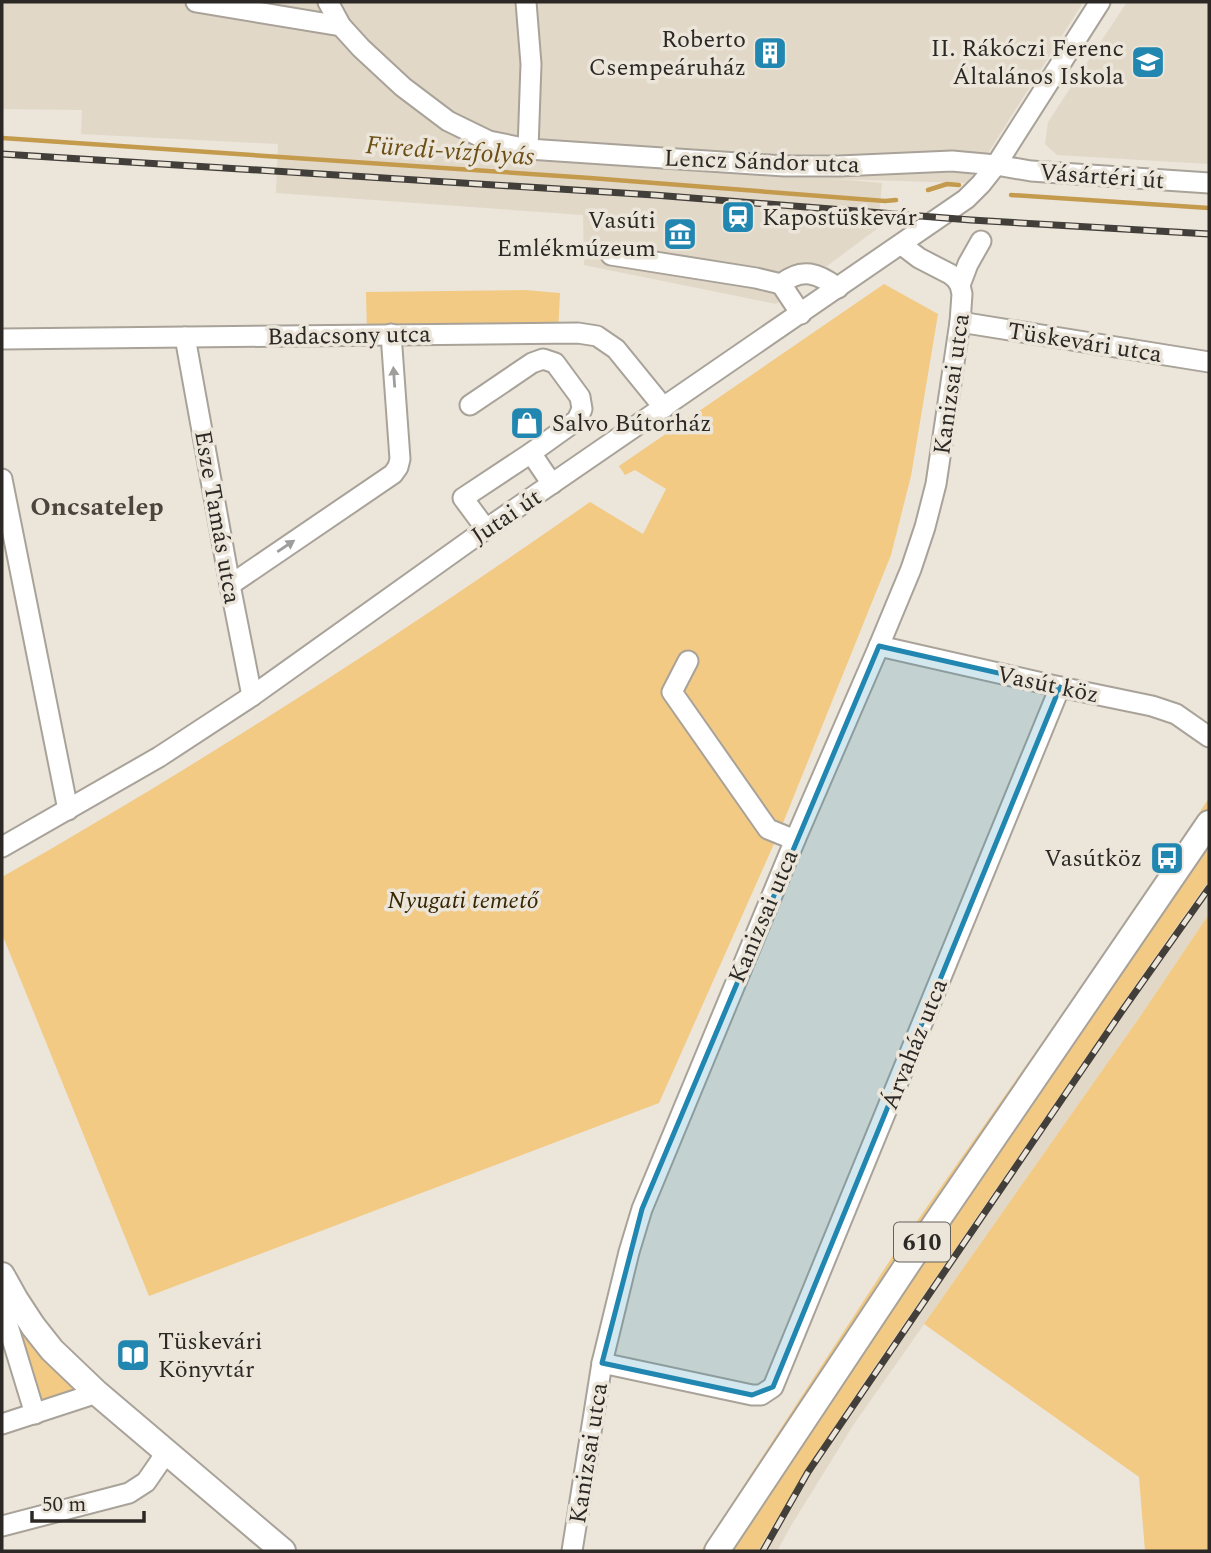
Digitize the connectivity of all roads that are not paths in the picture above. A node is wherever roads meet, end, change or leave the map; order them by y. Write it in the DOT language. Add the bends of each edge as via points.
graph roads {
  1 [pos="196,2"];
  2 [pos="328,2"];
  3 [pos="526,2"];
  4 [pos="1100,2"];
  5 [pos="341,26"];
  6 [pos="527,149"];
  7 [pos="996,165"];
  8 [pos="1209,183"];
  9 [pos="981,241"];
  10 [pos="902,245"];
  11 [pos="611,255"];
  12 [pos="781,284"];
  13 [pos="960,285"];
  14 [pos="838,288"];
  15 [pos="800,314"];
  16 [pos="960,322"];
  17 [pos="391,334"];
  18 [pos="185,337"];
  19 [pos="2,339"];
  20 [pos="1209,362"];
  21 [pos="470,405"];
  22 [pos="664,408"];
  23 [pos="531,453"];
  24 [pos="2,479"];
  25 [pos="552,484"];
  26 [pos="486,529"];
  27 [pos="230,585"];
  28 [pos="879,646"];
  29 [pos="688,661"];
  30 [pos="1060,687"];
  31 [pos="253,696"];
  32 [pos="1209,737"];
  33 [pos="68,810"];
  34 [pos="1209,823"];
  35 [pos="795,840"];
  36 [pos="2,847"];
  37 [pos="2,1275"];
  38 [pos="2,1306"];
  39 [pos="602,1363"];
  40 [pos="97,1393"];
  41 [pos="35,1414"];
  42 [pos="2,1424"];
  43 [pos="166,1453"];
  44 [pos="2,1525"];
  45 [pos="283,1551"];
  46 [pos="572,1551"];
  47 [pos="717,1551"];
  1 -- 5 [label="street"];
  2 -- 5 [label="street, Lencz Sándor utca"];
  3 -- 6 [label="street" via="531,64"];
  4 -- 7 [label="street"];
  5 -- 6 [label="street, Lencz Sándor utca" via="402,88 448,121 489,141"];
  6 -- 7 [label="street, Lencz Sándor utca" via="784,166 952,161"];
  7 -- 8 [label="street, Vásártéri út"];
  7 -- 10 [label="street, Jutai út" via="966,200"];
  9 -- 13 [label="street, Kanizsai utca"];
  10 -- 13 [label="street, Kanizsai utca"];
  10 -- 14 [label="street, Jutai út"];
  11 -- 12 [label="street"];
  12 -- 14 [label="street" via="806,273"];
  12 -- 15 [label="street"];
  13 -- 16 [label="street, Kanizsai utca"];
  14 -- 15 [label="street, Jutai út"];
  15 -- 22 [label="street, Jutai út"];
  16 -- 20 [label="street, Tüskevári utca"];
  16 -- 28 [label="street, Kanizsai utca" via="936,484 911,569"];
  17 -- 18 [label="street, Badacsony utca"];
  17 -- 22 [label="street, Badacsony utca" via="597,336 616,349"];
  27 -- 17 [label="street, one-way" via="398,467"];
  18 -- 19 [label="street, Badacsony utca"];
  18 -- 27 [label="street, Esze Tamás utca"];
  21 -- 23 [label="street" via="532,363 543,359 555,363 580,397 582,409 577,420"];
  22 -- 25 [label="street, Jutai út"];
  23 -- 25 [label="street"];
  23 -- 26 [label="street" via="463,498"];
  24 -- 33 [label="street"];
  25 -- 26 [label="street, Jutai út"];
  26 -- 31 [label="street, Jutai út"];
  27 -- 31 [label="street, Esze Tamás utca"];
  28 -- 30 [label="street, Vasút köz"];
  28 -- 35 [label="street, Kanizsai utca"];
  29 -- 35 [label="street" via="672,692 768,829"];
  30 -- 32 [label="street, Vasút köz" via="1176,714"];
  30 -- 39 [label="street, Árvaház utca" via="773,1387 761,1395 742,1394"];
  31 -- 33 [label="street, Jutai út"];
  33 -- 36 [label="street, Jutai út"];
  34 -- 47 [label="main road, 610"];
  35 -- 39 [label="street, Kanizsai utca" via="642,1209"];
  37 -- 40 [label="main road" via="52,1350"];
  38 -- 41 [label="street"];
  39 -- 46 [label="street, Kanizsai utca"];
  40 -- 41 [label="street"];
  40 -- 43 [label="main road"];
  41 -- 42 [label="street"];
  43 -- 44 [label="street" via="146,1482 129,1493"];
  43 -- 45 [label="main road"];
}
